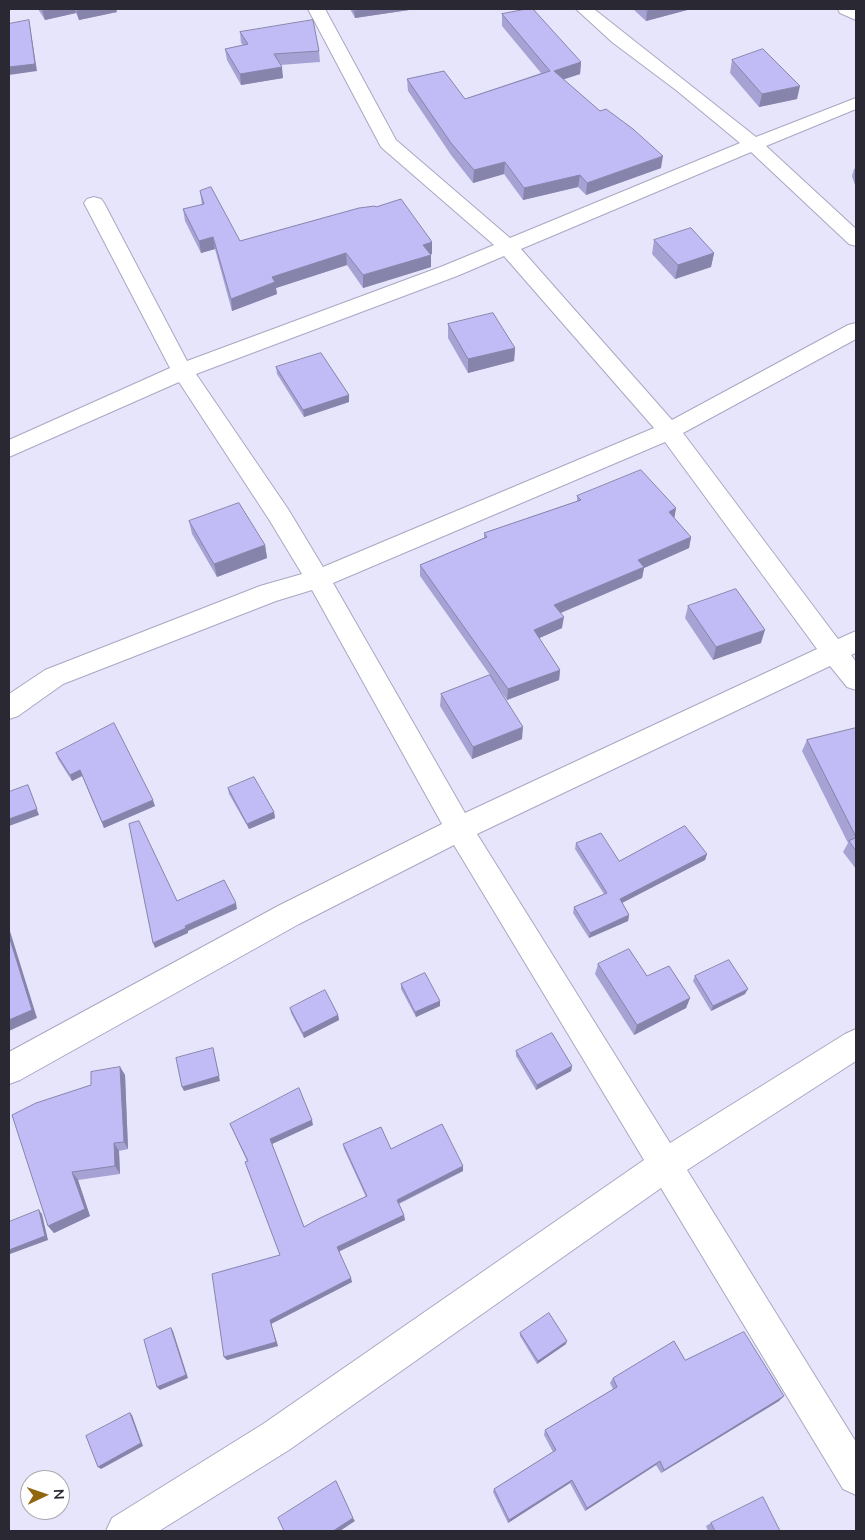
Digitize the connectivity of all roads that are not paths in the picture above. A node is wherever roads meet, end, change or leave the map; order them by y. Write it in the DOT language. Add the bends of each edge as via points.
graph roads {
  1 [pos="316,9"];
  2 [pos="584,9"];
  3 [pos="846,9"];
  4 [pos="856,15"];
  5 [pos="856,103"];
  6 [pos="752,144"];
  7 [pos="94,203"];
  8 [pos="856,240"];
  9 [pos="507,246"];
  10 [pos="856,330"];
  11 [pos="183,371"];
  12 [pos="669,431"];
  13 [pos="9,449"];
  14 [pos="318,579"];
  15 [pos="845,647"];
  16 [pos="856,680"];
  17 [pos="9,708"];
  18 [pos="459,829"];
  19 [pos="856,1044"];
  20 [pos="9,1069"];
  21 [pos="665,1165"];
  22 [pos="856,1476"];
  23 [pos="125,1531"];
  1 -- 9 [label="street" via="388,143"];
  2 -- 6 [label="street"];
  3 -- 4 [label="street"];
  5 -- 6 [label="street"];
  6 -- 8 [label="street"];
  6 -- 9 [label="street"];
  7 -- 11 [label="street"];
  9 -- 11 [label="street" via="450,271"];
  9 -- 12 [label="street"];
  10 -- 12 [label="street"];
  11 -- 13 [label="street"];
  11 -- 14 [label="street"];
  12 -- 14 [label="street"];
  12 -- 15 [label="street"];
  14 -- 17 [label="street" via="269,593 54,677"];
  14 -- 18 [label="street"];
  15 -- 16 [label="street"];
  15 -- 18 [label="street"];
  18 -- 20 [label="street" via="187,968"];
  18 -- 21 [label="street"];
  19 -- 21 [label="street"];
  21 -- 22 [label="street"];
  21 -- 23 [label="street" via="276,1437"];
}
